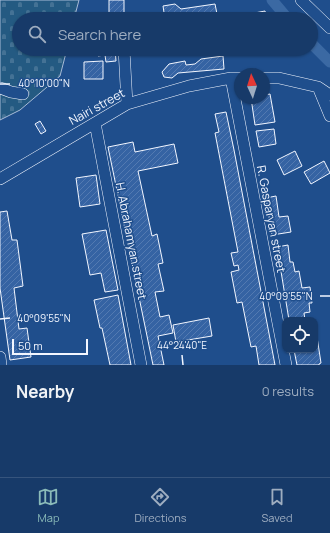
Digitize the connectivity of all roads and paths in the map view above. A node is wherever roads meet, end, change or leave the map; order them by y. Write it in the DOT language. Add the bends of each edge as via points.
graph roads {
  1 [pos="301,0"];
  2 [pos="313,12"];
  3 [pos="318,16"];
  4 [pos="330,28"];
  5 [pos="124,56"];
  6 [pos="234,78"];
  7 [pos="270,78"];
  8 [pos="318,87"];
  9 [pos="0,88"];
  10 [pos="23,94"];
  11 [pos="330,96"];
  12 [pos="127,104"];
  13 [pos="240,104"];
  14 [pos="330,116"];
  15 [pos="95,123"];
  16 [pos="0,179"];
  17 [pos="0,357"];
  18 [pos="1,365"];
  19 [pos="141,365"];
  20 [pos="286,365"];
  1 -- 2 [label="street"];
  3 -- 4 [label="street"];
  5 -- 12 [label="street"];
  6 -- 12 [label="street, Nairi street" via="190,86"];
  7 -- 8 [label="street"];
  8 -- 11 [label="street"];
  8 -- 14 [label="street"];
  9 -- 10 [label="street"];
  12 -- 15 [label="street, Nairi street"];
  13 -- 20 [label="street, R. Gasparyan street"];
  15 -- 16 [label="street, Nairi street"];
  15 -- 19 [label="street, H. Abrahamyan street"];
  17 -- 18 [label="street"];
}
